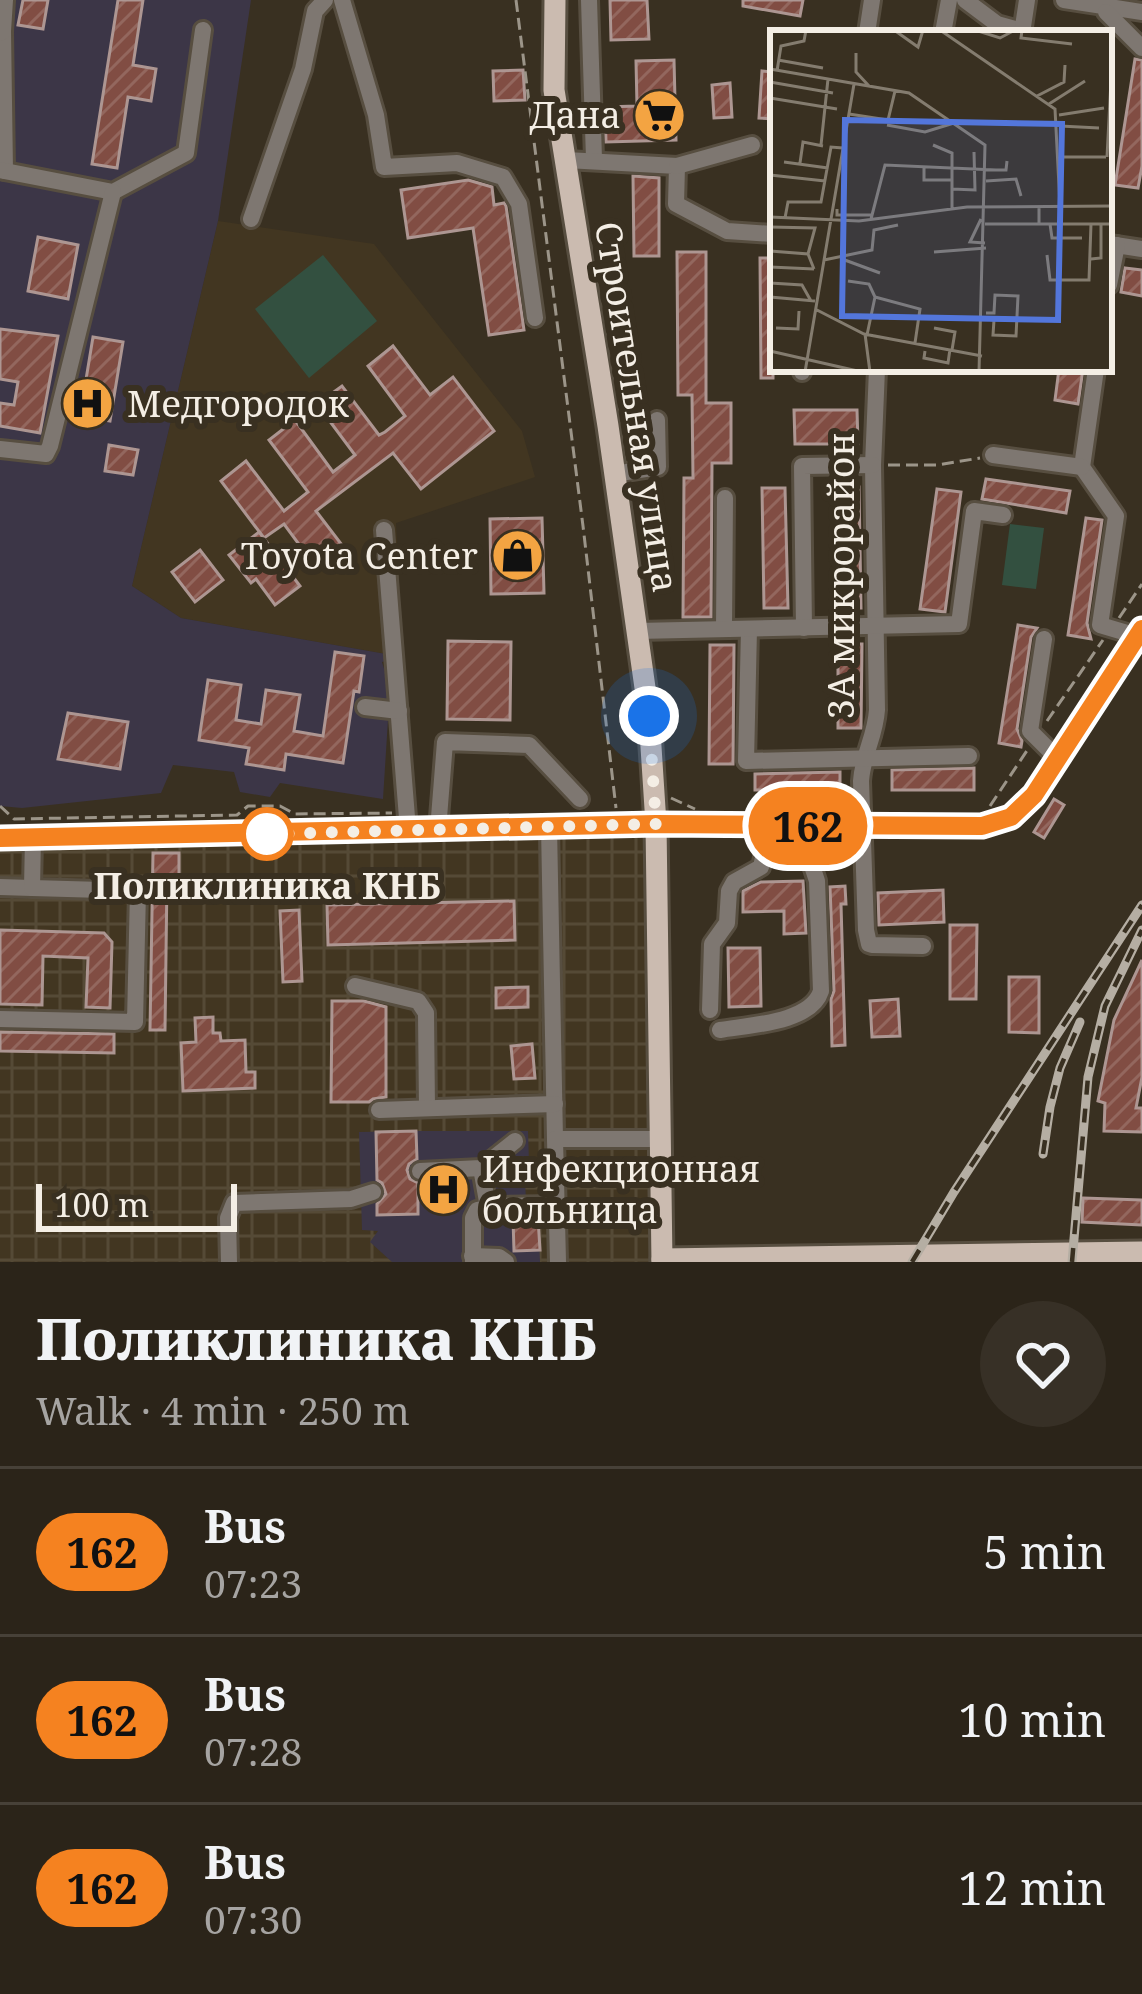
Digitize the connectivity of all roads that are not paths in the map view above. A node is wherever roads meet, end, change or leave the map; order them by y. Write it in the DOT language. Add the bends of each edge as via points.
graph roads {
  1 [pos="4,0"];
  2 [pos="325,0"];
  3 [pos="342,0"];
  4 [pos="555,0"];
  5 [pos="589,0"];
  6 [pos="872,0"];
  7 [pos="949,0"];
  8 [pos="965,0"];
  9 [pos="1027,0"];
  10 [pos="1064,0"];
  11 [pos="1139,8"];
  12 [pos="1106,9"];
  13 [pos="203,30"];
  14 [pos="867,30"];
  15 [pos="944,30"];
  16 [pos="1016,30"];
  17 [pos="1022,30"];
  18 [pos="1102,30"];
  19 [pos="2,32"];
  20 [pos="1142,47"];
  21 [pos="752,146"];
  22 [pos="594,159"];
  23 [pos="566,160"];
  24 [pos="677,166"];
  25 [pos="2,171"];
  26 [pos="113,192"];
  27 [pos="251,219"];
  28 [pos="770,234"];
  29 [pos="1113,244"];
  30 [pos="1142,249"];
  31 [pos="535,318"];
  32 [pos="877,372"];
  33 [pos="1096,372"];
  34 [pos="657,420"];
  35 [pos="0,448"];
  36 [pos="993,455"];
  37 [pos="873,465"];
  38 [pos="1082,467"];
  39 [pos="614,474"];
  40 [pos="725,498"];
  41 [pos="1003,514"];
  42 [pos="384,530"];
  43 [pos="876,626"];
  44 [pos="804,628"];
  45 [pos="724,629"];
  46 [pos="749,629"];
  47 [pos="637,631"];
  48 [pos="1140,632"];
  49 [pos="1044,639"];
  50 [pos="364,707"];
  51 [pos="399,711"];
  52 [pos="969,756"];
  53 [pos="862,759"];
  54 [pos="1058,759"];
  55 [pos="580,799"];
  56 [pos="408,822"];
  57 [pos="656,824"];
  58 [pos="765,826"];
  59 [pos="799,826"];
  60 [pos="863,826"];
  61 [pos="549,827"];
  62 [pos="438,830"];
  63 [pos="0,838"];
  64 [pos="33,838"];
  65 [pos="0,887"];
  66 [pos="32,888"];
  67 [pos="922,946"];
  68 [pos="355,986"];
  69 [pos="710,1010"];
  70 [pos="0,1019"];
  71 [pos="720,1030"];
  72 [pos="554,1104"];
  73 [pos="427,1108"];
  74 [pos="379,1110"];
  75 [pos="660,1138"];
  76 [pos="555,1139"];
  77 [pos="515,1141"];
  78 [pos="481,1168"];
  79 [pos="420,1171"];
  80 [pos="373,1192"];
  81 [pos="556,1205"];
  82 [pos="488,1207"];
  83 [pos="1134,1256"];
  84 [pos="472,1259"];
  85 [pos="948,1259"];
  86 [pos="662,1261"];
  87 [pos="229,1262"];
  88 [pos="506,1262"];
  89 [pos="558,1262"];
  1 -- 19 [label="street"];
  2 -- 27 [label="street"];
  3 -- 31 [label="street" via="384,166 457,163 503,177 520,204"];
  4 -- 23 [label="main road, Строительная улица" via="554,90"];
  5 -- 22 [label="street"];
  6 -- 14 [label="street"];
  7 -- 15 [label="street"];
  8 -- 16 [label="street"];
  9 -- 17 [label="street"];
  10 -- 12 [label="street"];
  11 -- 12 [label="street"];
  12 -- 18 [label="street"];
  12 -- 20 [label="street"];
  13 -- 26 [label="street" via="186,153"];
  19 -- 25 [label="street"];
  21 -- 24 [label="street"];
  22 -- 23 [label="street"];
  22 -- 24 [label="street"];
  23 -- 39 [label="main road, Строительная улица"];
  24 -- 28 [label="street" via="676,204 727,231"];
  25 -- 26 [label="street"];
  26 -- 35 [label="street" via="50,446 46,454"];
  29 -- 30 [label="street"];
  32 -- 37 [label="street, 3А микрорайон"];
  33 -- 38 [label="street"];
  34 -- 39 [label="street" via="658,466"];
  36 -- 38 [label="street"];
  37 -- 43 [label="street, 3А микрорайон"];
  37 -- 44 [label="street" via="802,466"];
  38 -- 48 [label="street" via="1116,516 1100,626"];
  39 -- 47 [label="main road, Строительная улица"];
  40 -- 45 [label="street"];
  41 -- 43 [label="street" via="974,511 959,624"];
  42 -- 51 [label="street"];
  43 -- 44 [label="street"];
  43 -- 53 [label="street, 3А микрорайон" via="876,728"];
  44 -- 46 [label="street"];
  45 -- 46 [label="street"];
  45 -- 47 [label="street"];
  46 -- 53 [label="street" via="746,761"];
  47 -- 57 [label="main road, Строительная улица"];
  48 -- 54 [label="street"];
  49 -- 54 [label="street" via="1030,731"];
  50 -- 51 [label="street"];
  51 -- 56 [label="street"];
  52 -- 53 [label="street"];
  53 -- 60 [label="street, 3А микрорайон"];
  54 -- 60 [label="street" via="1011,817 982,826"];
  55 -- 62 [label="street" via="529,745 445,742"];
  56 -- 62 [label="street"];
  56 -- 64 [label="street"];
  57 -- 58 [label="street"];
  57 -- 61 [label="street"];
  57 -- 75 [label="main road, Строительная улица"];
  58 -- 59 [label="street"];
  58 -- 69 [label="street" via="760,867 734,882 728,923 712,944"];
  59 -- 60 [label="street"];
  59 -- 71 [label="street" via="817,881 818,1001 800,1015"];
  60 -- 67 [label="street, 3А микрорайон" via="869,944"];
  61 -- 62 [label="street"];
  61 -- 72 [label="street"];
  63 -- 64 [label="street"];
  64 -- 66 [label="street"];
  65 -- 66 [label="street"];
  66 -- 70 [label="street" via="138,891 135,1022"];
  68 -- 73 [label="street" via="418,1001 426,1013"];
  72 -- 73 [label="street"];
  72 -- 76 [label="street"];
  73 -- 74 [label="street"];
  75 -- 76 [label="street"];
  75 -- 86 [label="main road, Строительная улица"];
  76 -- 81 [label="street"];
  77 -- 78 [label="street"];
  78 -- 79 [label="street"];
  78 -- 82 [label="street"];
  80 -- 87 [label="street" via="234,1203"];
  81 -- 82 [label="street"];
  81 -- 89 [label="street"];
  82 -- 84 [label="street" via="472,1217"];
  83 -- 85 [label="main road"];
  84 -- 88 [label="street"];
  85 -- 86 [label="main road"];
}
